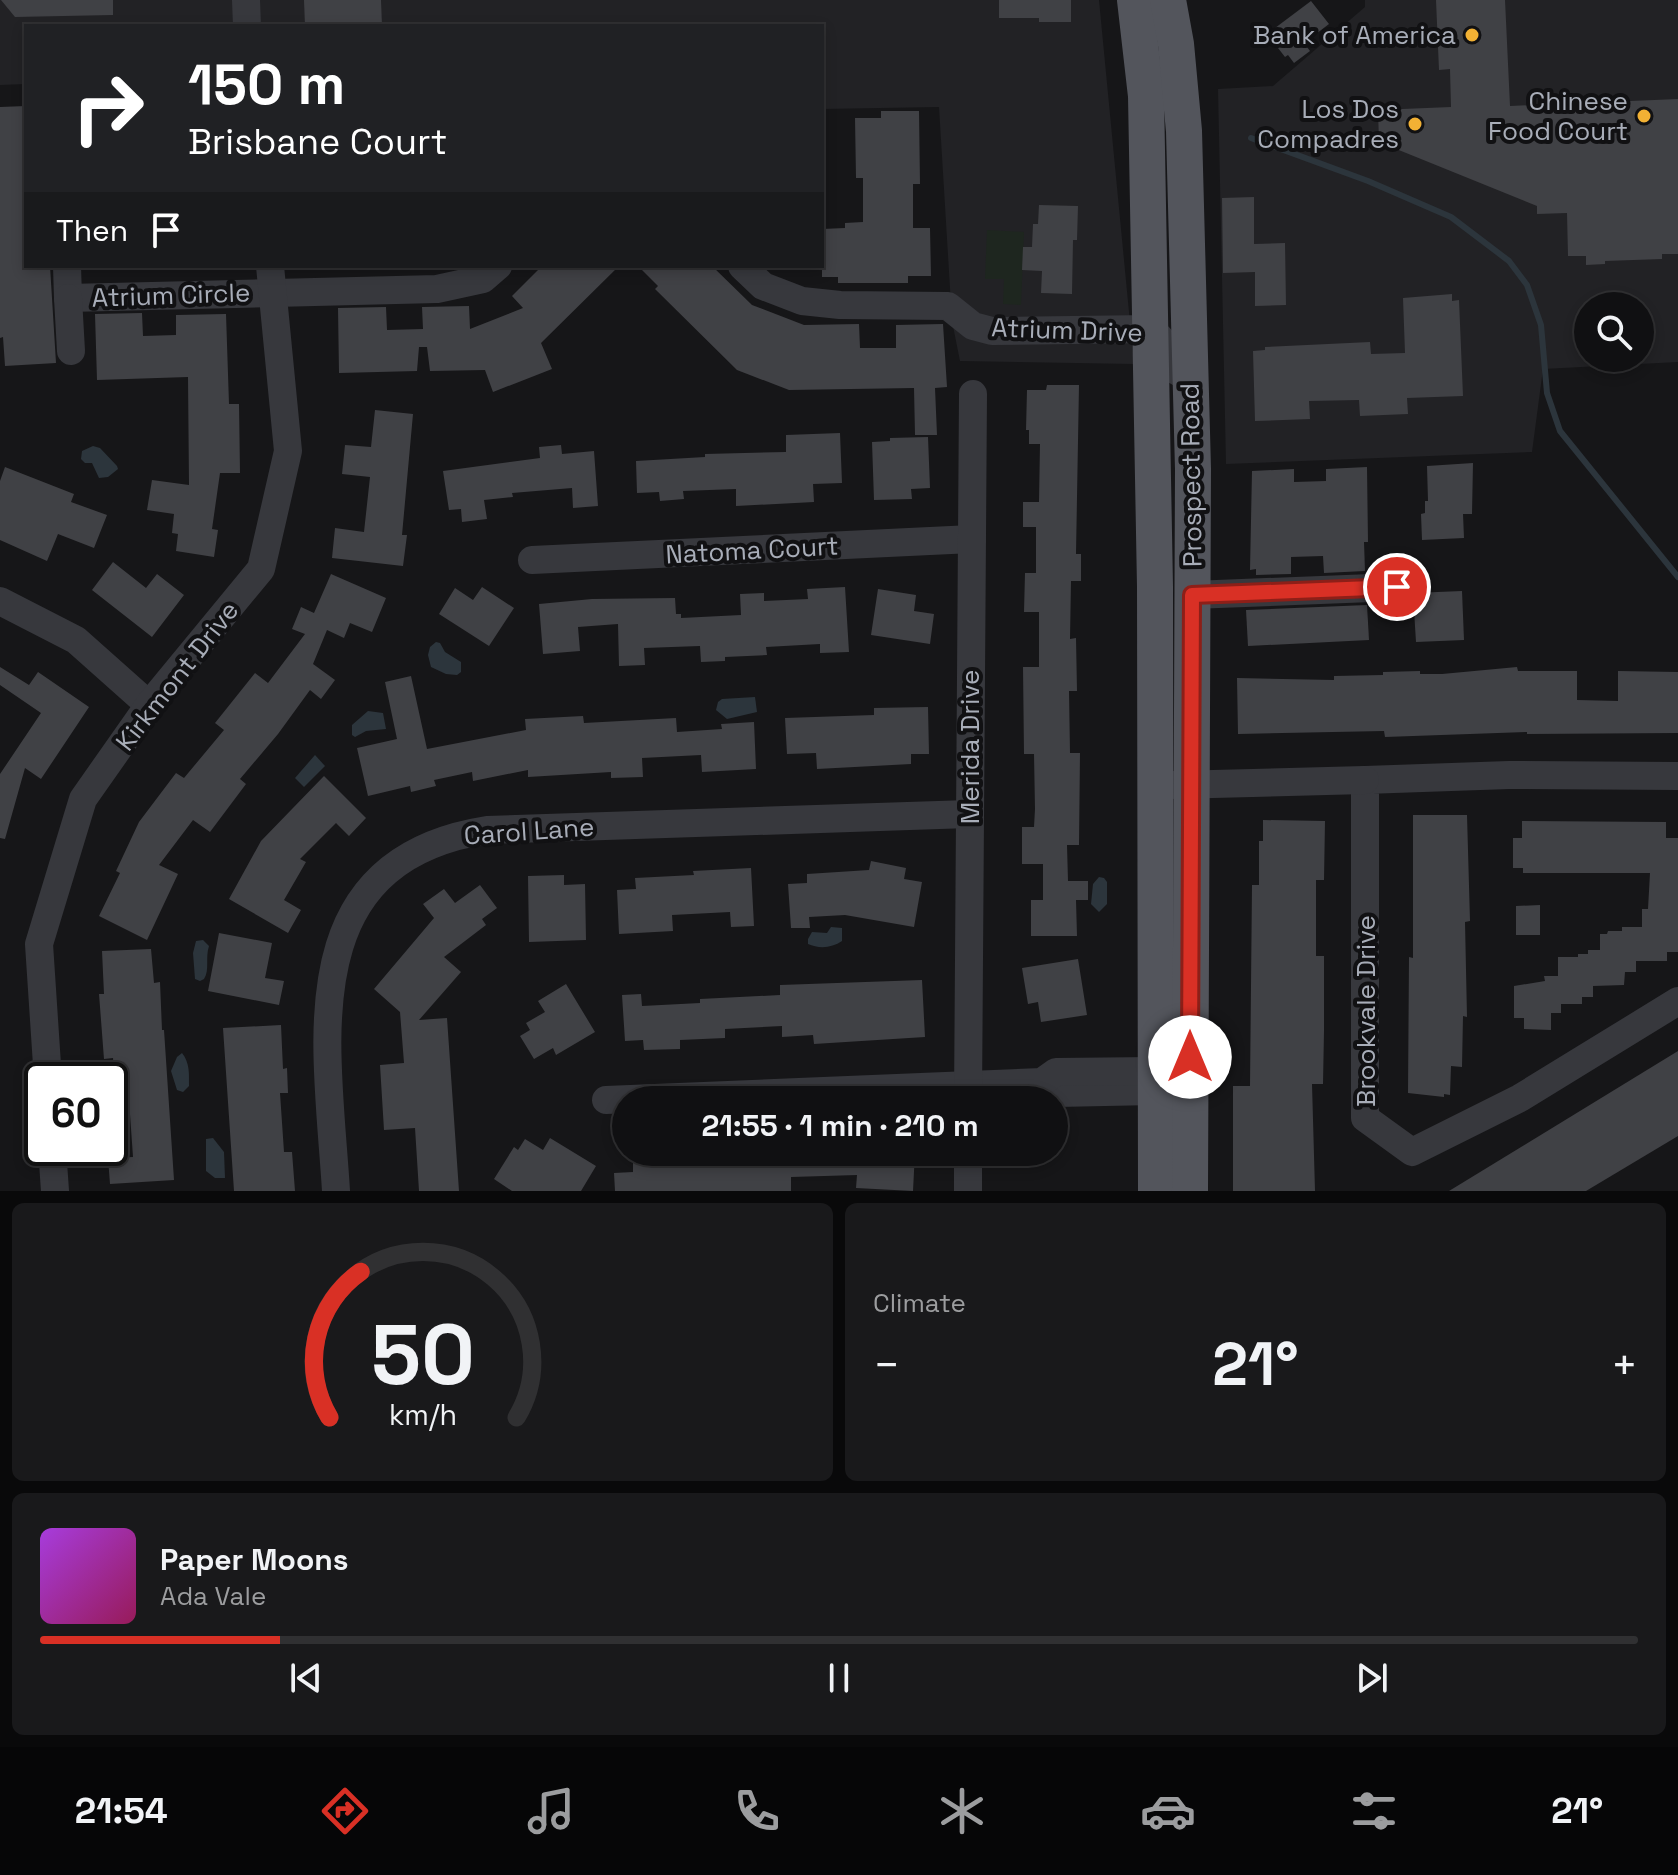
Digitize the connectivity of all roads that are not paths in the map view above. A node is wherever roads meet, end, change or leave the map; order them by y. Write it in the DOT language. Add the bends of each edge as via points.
graph roads {
  1 [pos="246,0"];
  2 [pos="1135,0"];
  3 [pos="1168,0"];
  4 [pos="247,24"];
  5 [pos="67,268"];
  6 [pos="496,268"];
  7 [pos="744,268"];
  8 [pos="272,279"];
  9 [pos="68,298"];
  10 [pos="1149,329"];
  11 [pos="71,351"];
  12 [pos="1191,379"];
  13 [pos="973,394"];
  14 [pos="972,539"];
  15 [pos="532,560"];
  16 [pos="1397,587"];
  17 [pos="1192,595"];
  18 [pos="0,601"];
  19 [pos="149,705"];
  20 [pos="1678,776"];
  21 [pos="1365,780"];
  22 [pos="1191,785"];
  23 [pos="1153,786"];
  24 [pos="969,814"];
  25 [pos="1678,1001"];
  26 [pos="47,1062"];
  27 [pos="1154,1081"];
  28 [pos="1190,1081"];
  29 [pos="968,1086"];
  30 [pos="1012,1086"];
  31 [pos="606,1100"];
  32 [pos="612,1100"];
  33 [pos="53,1166"];
  34 [pos="968,1166"];
  35 [pos="55,1191"];
  36 [pos="336,1191"];
  37 [pos="968,1191"];
  38 [pos="1156,1191"];
  39 [pos="1190,1191"];
  1 -- 4 [label="street"];
  2 -- 10 [label="main road, Prospect Road" via="1146,96"];
  3 -- 12 [label="main road, Prospect Road" via="1184,131"];
  5 -- 9 [label="street, Atrium Circle"];
  6 -- 8 [label="street" via="483,279 437,289"];
  7 -- 10 [label="street, Atrium Drive" via="763,286 802,301 948,306 973,326 992,331"];
  8 -- 9 [label="street, Atrium Circle"];
  8 -- 19 [label="street, Kirkmont Drive" via="288,451 261,569"];
  9 -- 11 [label="street, Atrium Circle"];
  10 -- 12 [label="street, Atrium Drive" via="1169,347 1173,369"];
  10 -- 23 [label="main road, Prospect Road"];
  12 -- 17 [label="main road, Prospect Road"];
  13 -- 14 [label="street, Merida Drive"];
  14 -- 15 [label="street, Natoma Court"];
  14 -- 24 [label="street, Merida Drive"];
  16 -- 17 [label="street"];
  17 -- 22 [label="main road, Prospect Road"];
  18 -- 19 [label="street" via="76,640"];
  19 -- 26 [label="street, Kirkmont Drive" via="83,799 39,944"];
  20 -- 21 [label="street"];
  21 -- 22 [label="street"];
  21 -- 25 [label="street, Brookvale Drive" via="1365,1118 1412,1152 1520,1098"];
  22 -- 23 [label="street"];
  22 -- 28 [label="main road, Prospect Road"];
  23 -- 27 [label="main road, Prospect Road"];
  24 -- 29 [label="street, Merida Drive"];
  24 -- 36 [label="street, Carol Lane" via="487,830 455,835 414,851 363,896 343,936 329,984 326,1027"];
  27 -- 28 [label="street"];
  27 -- 30 [label="street" via="1056,1072 1042,1082"];
  27 -- 38 [label="main road, Prospect Road"];
  28 -- 39 [label="main road, Prospect Road"];
  31 -- 32 [label="street"];
  33 -- 35 [label="street"];
  34 -- 37 [label="street"];
}
